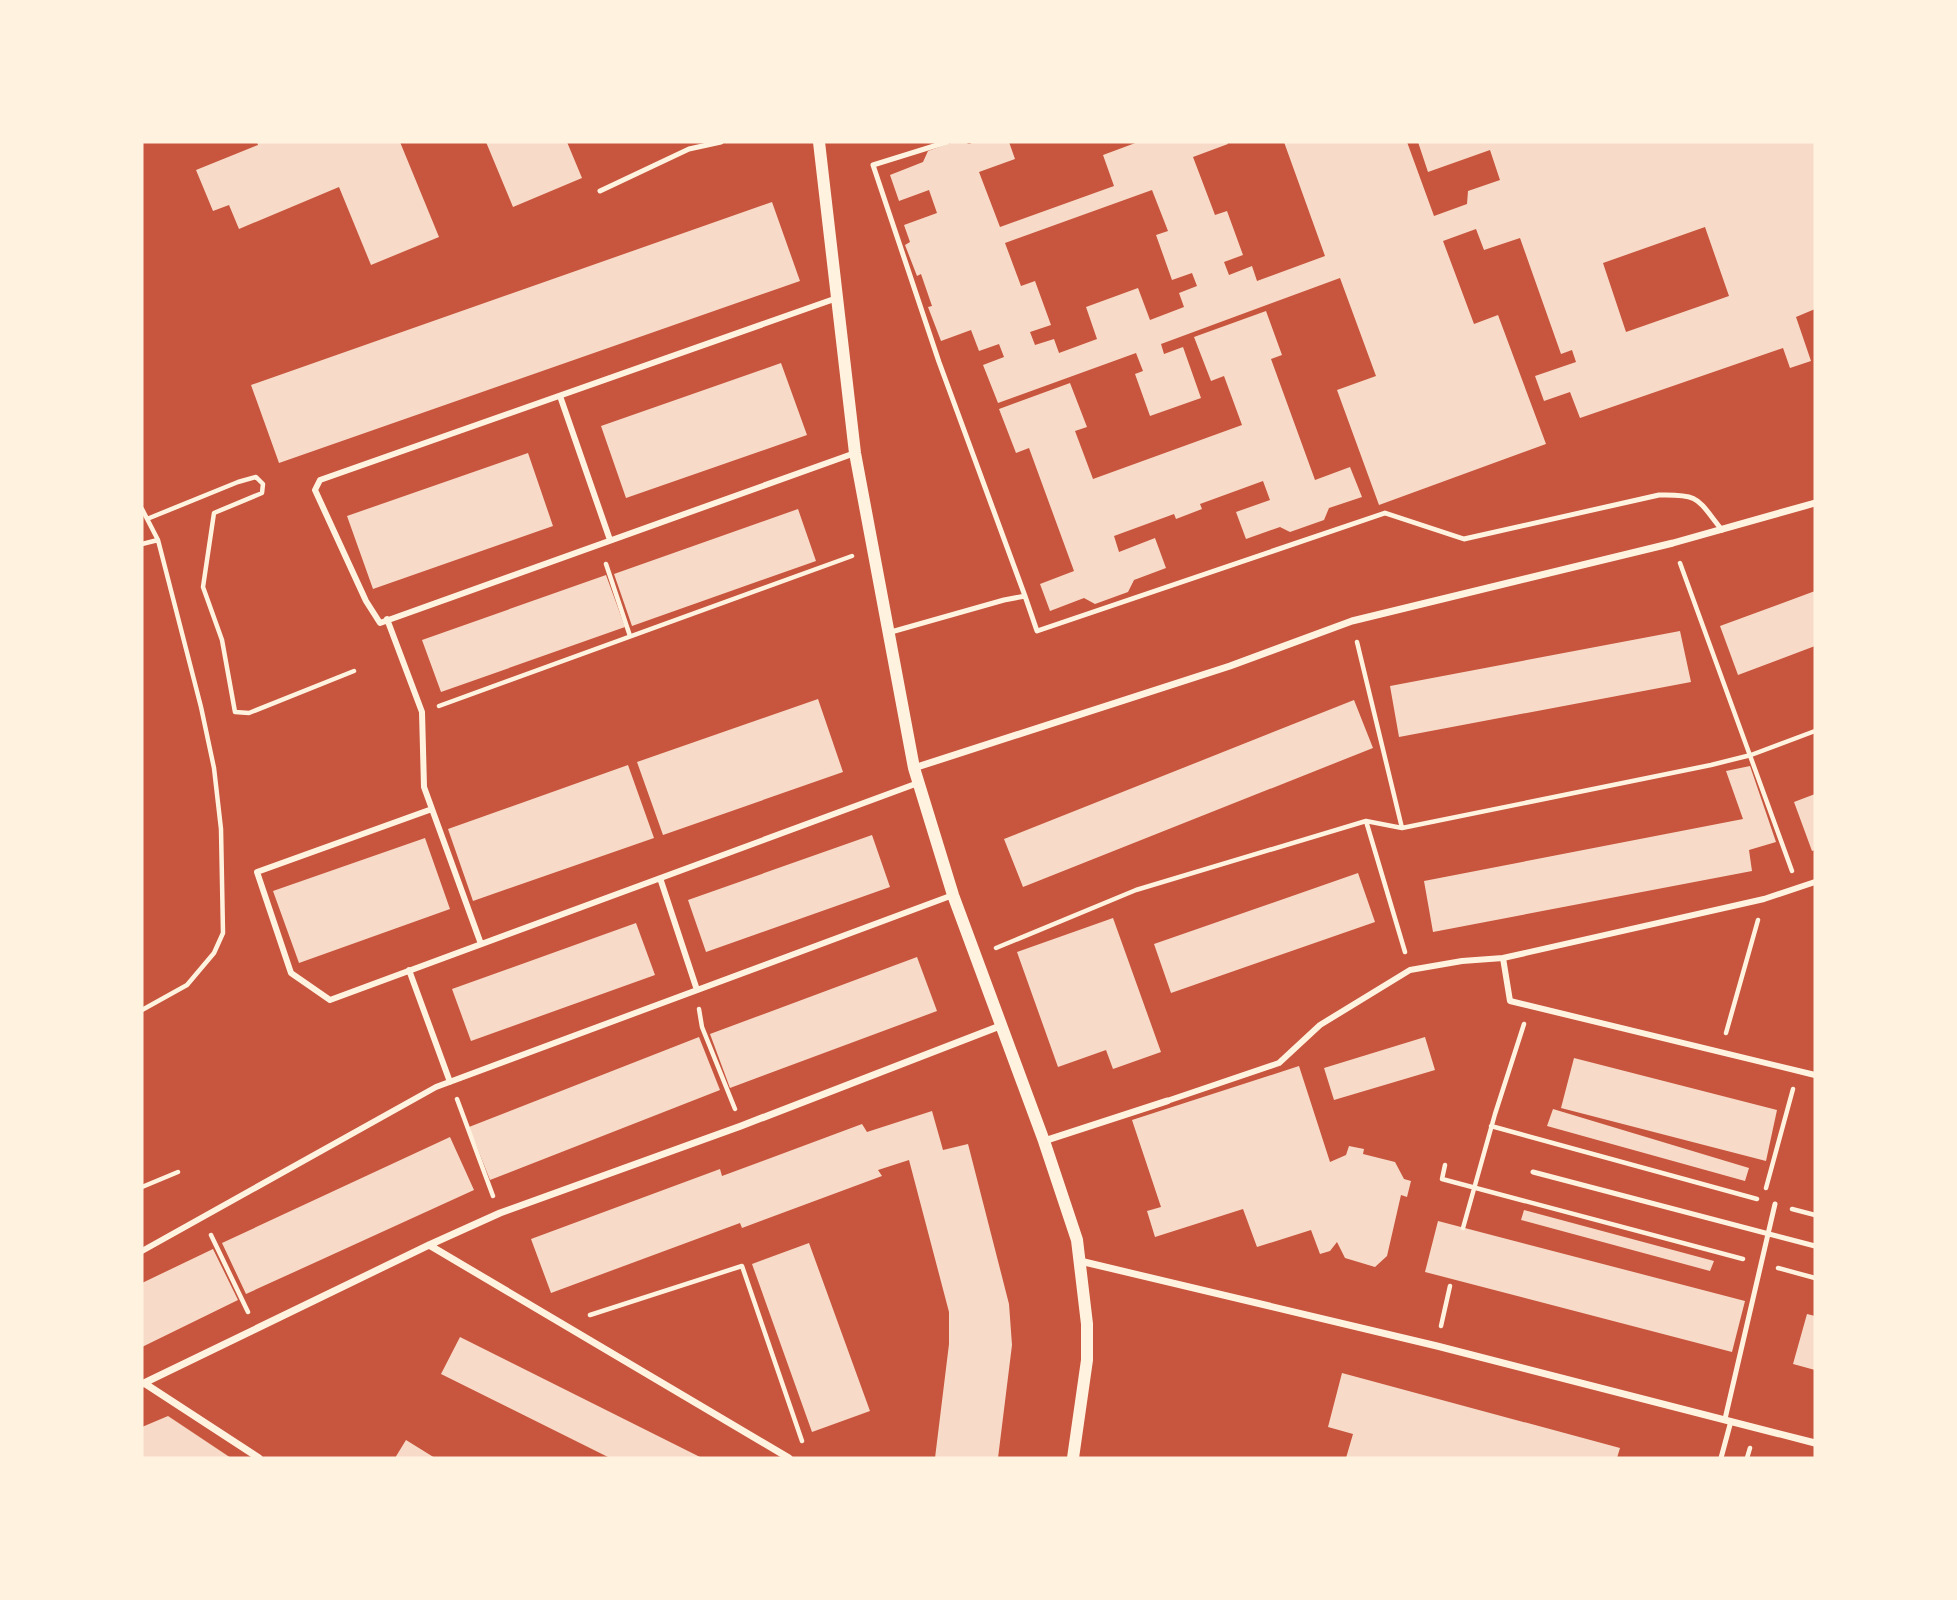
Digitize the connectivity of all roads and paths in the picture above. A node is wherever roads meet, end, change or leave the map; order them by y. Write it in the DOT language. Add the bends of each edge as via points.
graph roads {
  1 [pos="721,142"];
  2 [pos="819,142"];
  3 [pos="947,142"];
  4 [pos="600,191"];
  5 [pos="837,298"];
  6 [pos="560,396"];
  7 [pos="855,453"];
  8 [pos="1815,503"];
  9 [pos="142,509"];
  10 [pos="147,519"];
  11 [pos="1722,530"];
  12 [pos="158,540"];
  13 [pos="610,540"];
  14 [pos="1673,543"];
  15 [pos="142,544"];
  16 [pos="600,544"];
  17 [pos="872,549"];
  18 [pos="1024,596"];
  19 [pos="390,618"];
  20 [pos="1352,621"];
  21 [pos="888,633"];
  22 [pos="630,636"];
  23 [pos="354,671"];
  24 [pos="422,712"];
  25 [pos="1815,731"];
  26 [pos="1751,755"];
  27 [pos="914,768"];
  28 [pos="918,783"];
  29 [pos="432,809"];
  30 [pos="1366,821"];
  31 [pos="1402,828"];
  32 [pos="660,877"];
  33 [pos="1815,882"];
  34 [pos="1798,888"];
  35 [pos="953,895"];
  36 [pos="1764,899"];
  37 [pos="481,944"];
  38 [pos="975,957"];
  39 [pos="1503,958"];
  40 [pos="409,970"];
  41 [pos="1410,970"];
  42 [pos="697,990"];
  43 [pos="1529,1006"];
  44 [pos="142,1010"];
  45 [pos="1000,1026"];
  46 [pos="1721,1053"];
  47 [pos="1798,1071"];
  48 [pos="1815,1075"];
  49 [pos="450,1082"];
  50 [pos="1167,1101"];
  51 [pos="741,1126"];
  52 [pos="1491,1126"];
  53 [pos="1044,1141"];
  54 [pos="1445,1165"];
  55 [pos="178,1172"];
  56 [pos="1532,1172"];
  57 [pos="142,1187"];
  58 [pos="1474,1188"];
  59 [pos="1775,1204"];
  60 [pos="500,1213"];
  61 [pos="1815,1215"];
  62 [pos="203,1217"];
  63 [pos="1463,1228"];
  64 [pos="1769,1233"];
  65 [pos="429,1245"];
  66 [pos="1815,1246"];
  67 [pos="142,1251"];
  68 [pos="1080,1261"];
  69 [pos="1762,1264"];
  70 [pos="1815,1278"];
  71 [pos="1447,1300"];
  72 [pos="1446,1308"];
  73 [pos="564,1324"];
  74 [pos="256,1329"];
  75 [pos="143,1383"];
  76 [pos="1728,1420"];
  77 [pos="1815,1443"];
  78 [pos="804,1446"];
  79 [pos="259,1458"];
  80 [pos="789,1458"];
  81 [pos="1073,1458"];
  82 [pos="1721,1458"];
  1 -- 4 [label="lane" via="689,149"];
  2 -- 5 [label="street"];
  3 -- 18 [label="lane" via="873,165"];
  5 -- 6 [label="street"];
  5 -- 7 [label="street"];
  6 -- 13 [label="street"];
  6 -- 19 [label="street" via="320,480 315,490 366,601 380,623"];
  7 -- 13 [label="street"];
  7 -- 17 [label="street"];
  8 -- 11 [label="street"];
  9 -- 10 [label="path"];
  10 -- 12 [label="path"];
  10 -- 23 [label="path" via="238,482 256,477 262,484 262,492 214,513 203,587 222,640 235,712 249,713"];
  11 -- 14 [label="street"];
  11 -- 18 [label="lane" via="1696,498 1683,494 1659,495 1464,539 1385,513 1037,631"];
  12 -- 15 [label="path"];
  12 -- 44 [label="path" via="214,768 221,829 223,933 214,953 187,985"];
  13 -- 16 [label="street"];
  14 -- 20 [label="street"];
  14 -- 26 [label="path"];
  16 -- 19 [label="street"];
  16 -- 22 [label="path"];
  17 -- 21 [label="street"];
  17 -- 22 [label="path"];
  18 -- 21 [label="lane"];
  19 -- 24 [label="street"];
  20 -- 27 [label="street" via="1230,666"];
  20 -- 31 [label="path"];
  21 -- 27 [label="street"];
  22 -- 24 [label="path"];
  24 -- 29 [label="street" via="424,787"];
  25 -- 26 [label="path"];
  26 -- 31 [label="path"];
  26 -- 34 [label="path"];
  27 -- 28 [label="street"];
  28 -- 32 [label="street"];
  28 -- 35 [label="street"];
  29 -- 37 [label="street"];
  29 -- 40 [label="street" via="257,872 291,973 330,1000"];
  30 -- 31 [label="path"];
  30 -- 38 [label="path" via="1136,890"];
  30 -- 41 [label="path"];
  32 -- 37 [label="street"];
  32 -- 42 [label="street"];
  33 -- 34 [label="street"];
  34 -- 36 [label="street"];
  35 -- 38 [label="street"];
  35 -- 42 [label="street"];
  36 -- 39 [label="street"];
  36 -- 46 [label="path"];
  37 -- 40 [label="street"];
  38 -- 45 [label="street"];
  39 -- 41 [label="street"];
  39 -- 43 [label="street" via="1510,1001"];
  40 -- 49 [label="street"];
  41 -- 50 [label="street" via="1320,1025 1279,1063"];
  42 -- 49 [label="street"];
  42 -- 51 [label="path" via="702,1027"];
  43 -- 46 [label="street"];
  43 -- 52 [label="path"];
  45 -- 51 [label="street"];
  45 -- 53 [label="street"];
  46 -- 47 [label="street"];
  47 -- 48 [label="street"];
  47 -- 52 [label="path" via="1762,1200"];
  49 -- 60 [label="path"];
  49 -- 62 [label="street"];
  50 -- 53 [label="street"];
  51 -- 60 [label="street"];
  52 -- 58 [label="path"];
  53 -- 68 [label="street"];
  54 -- 58 [label="path" via="1442,1179"];
  55 -- 57 [label="path"];
  56 -- 64 [label="lane"];
  58 -- 63 [label="path"];
  58 -- 69 [label="path"];
  59 -- 61 [label="path"];
  59 -- 64 [label="lane"];
  60 -- 65 [label="street"];
  62 -- 67 [label="street"];
  62 -- 74 [label="path"];
  64 -- 66 [label="lane"];
  64 -- 69 [label="lane"];
  65 -- 73 [label="street"];
  65 -- 74 [label="street"];
  68 -- 76 [label="street"];
  68 -- 81 [label="street" via="1087,1360"];
  69 -- 70 [label="path"];
  69 -- 76 [label="lane"];
  71 -- 72 [label="path" via="1450,1286 1444,1299"];
  73 -- 78 [label="path" via="742,1266"];
  73 -- 80 [label="street"];
  74 -- 75 [label="street"];
  75 -- 79 [label="street"];
  76 -- 77 [label="street"];
  76 -- 82 [label="lane"];
}
